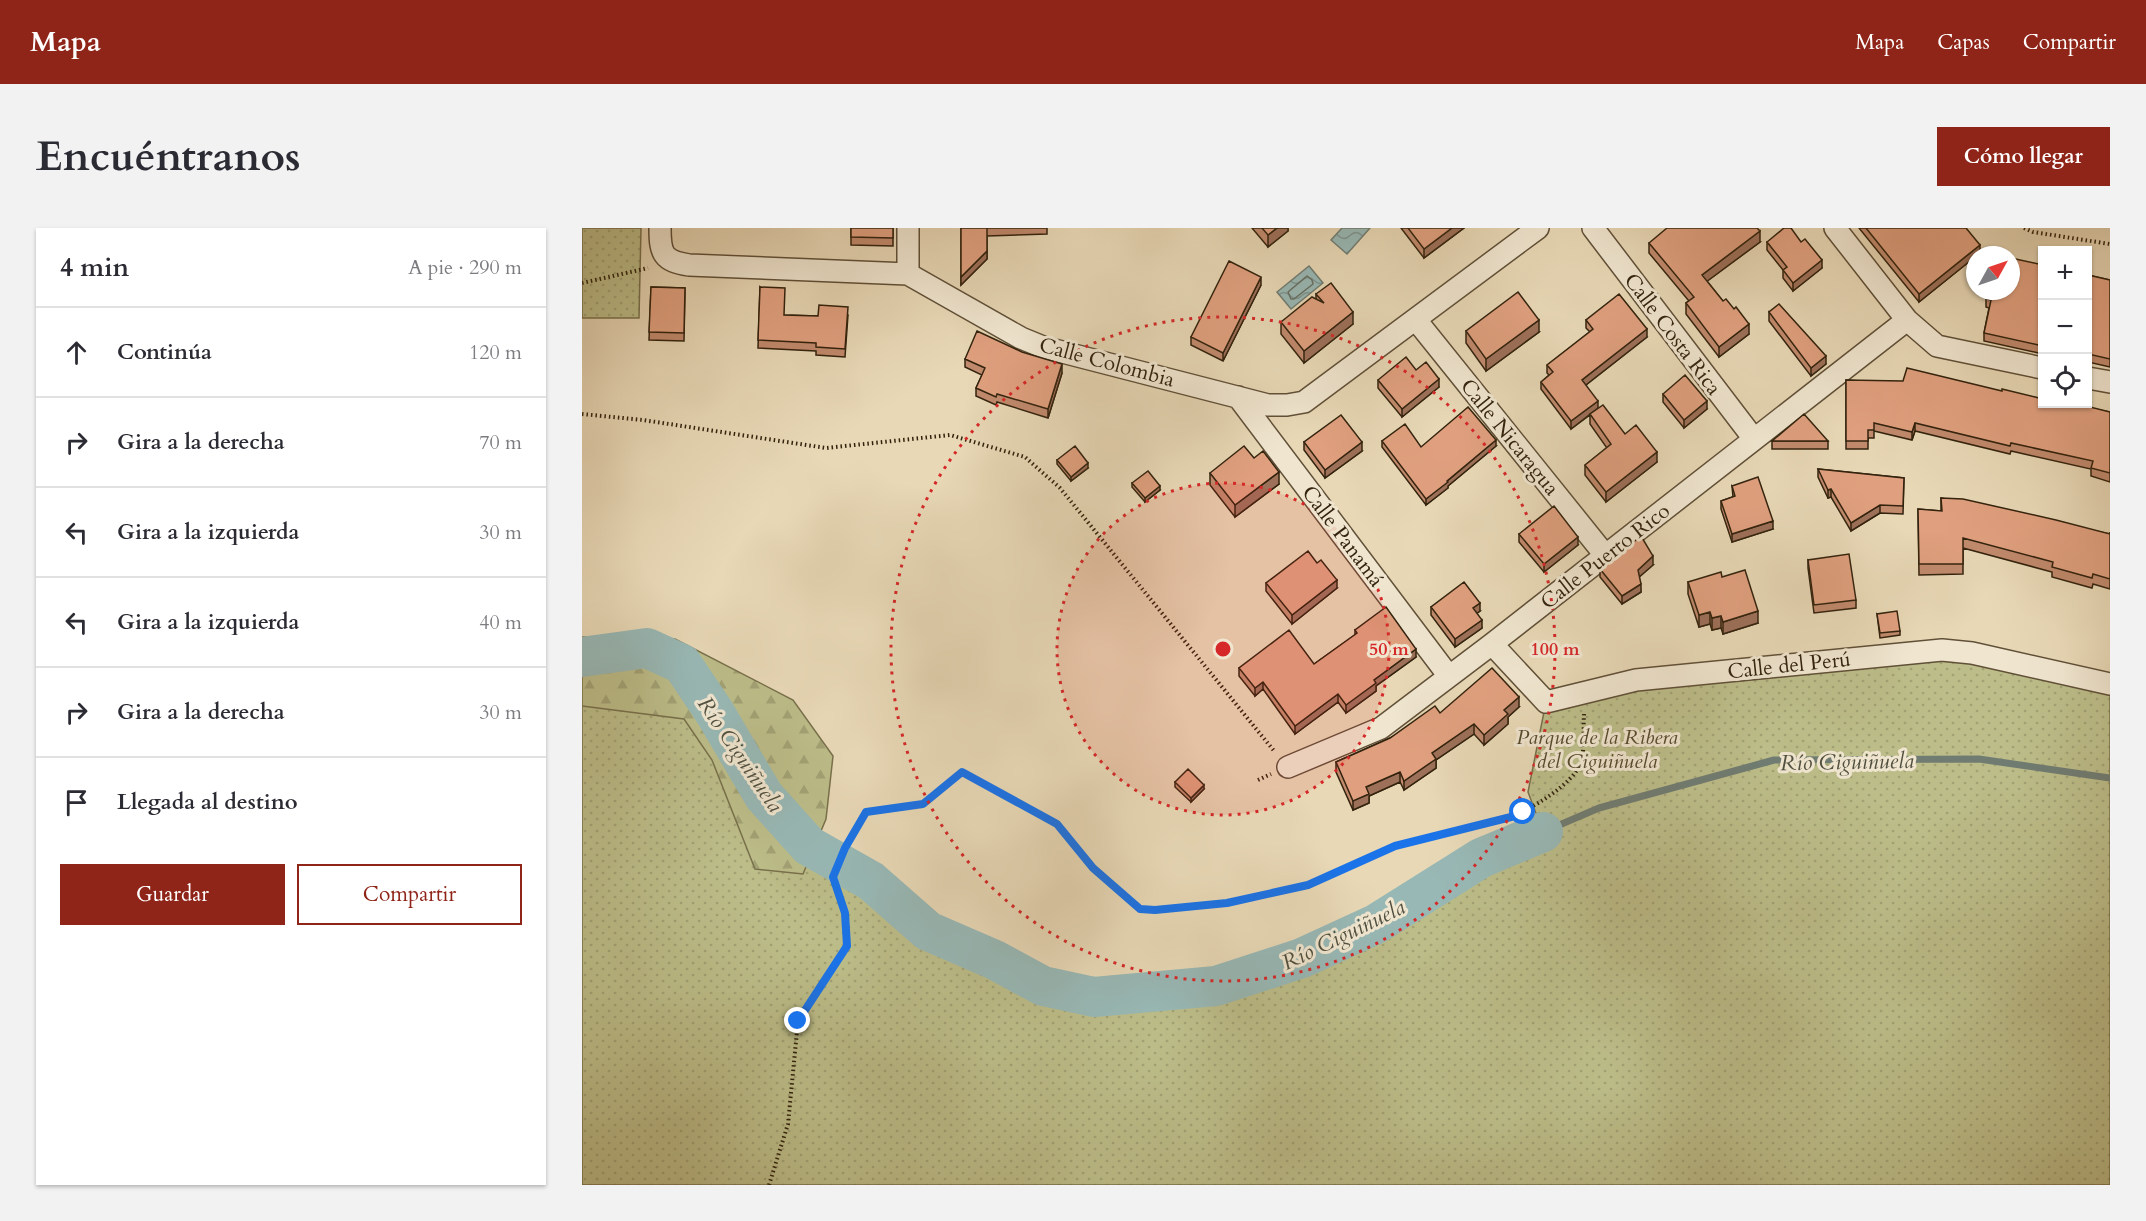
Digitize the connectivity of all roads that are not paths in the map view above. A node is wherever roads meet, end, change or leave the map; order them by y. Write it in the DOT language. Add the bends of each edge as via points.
graph roads {
  1 [pos="660,228"];
  2 [pos="908,228"];
  3 [pos="1538,228"];
  4 [pos="1593,228"];
  5 [pos="1835,228"];
  6 [pos="908,274"];
  7 [pos="1416,320"];
  8 [pos="1907,320"];
  9 [pos="2038,367"];
  10 [pos="2092,379"];
  11 [pos="2110,382"];
  12 [pos="1238,398"];
  13 [pos="1754,439"];
  14 [pos="1605,555"];
  15 [pos="1492,644"];
  16 [pos="1448,675"];
  17 [pos="2110,684"];
  18 [pos="1288,767"];
  1 -- 6 [label="street, Calle Colombia" via="660,245 672,262"];
  2 -- 6 [label="street"];
  3 -- 7 [label="street, Calle Colombia"];
  4 -- 13 [label="street, Calle Costa Rica"];
  5 -- 8 [label="street"];
  6 -- 12 [label="street, Calle Colombia" via="1043,347"];
  7 -- 12 [label="street, Calle Colombia" via="1304,402 1268,405"];
  7 -- 14 [label="street, Calle Nicaragua"];
  8 -- 9 [label="street" via="1937,346"];
  8 -- 13 [label="street, Calle Puerto Rico"];
  10 -- 11 [label="street"];
  12 -- 16 [label="street, Calle Panamá"];
  13 -- 14 [label="street, Calle Puerto Rico"];
  14 -- 15 [label="street, Calle Puerto Rico"];
  15 -- 16 [label="street, Calle Puerto Rico"];
  15 -- 17 [label="street, Calle del Perú" via="1546,702 1636,680 1942,650 1972,653"];
  16 -- 18 [label="street, Calle Puerto Rico" via="1381,728"];
}
